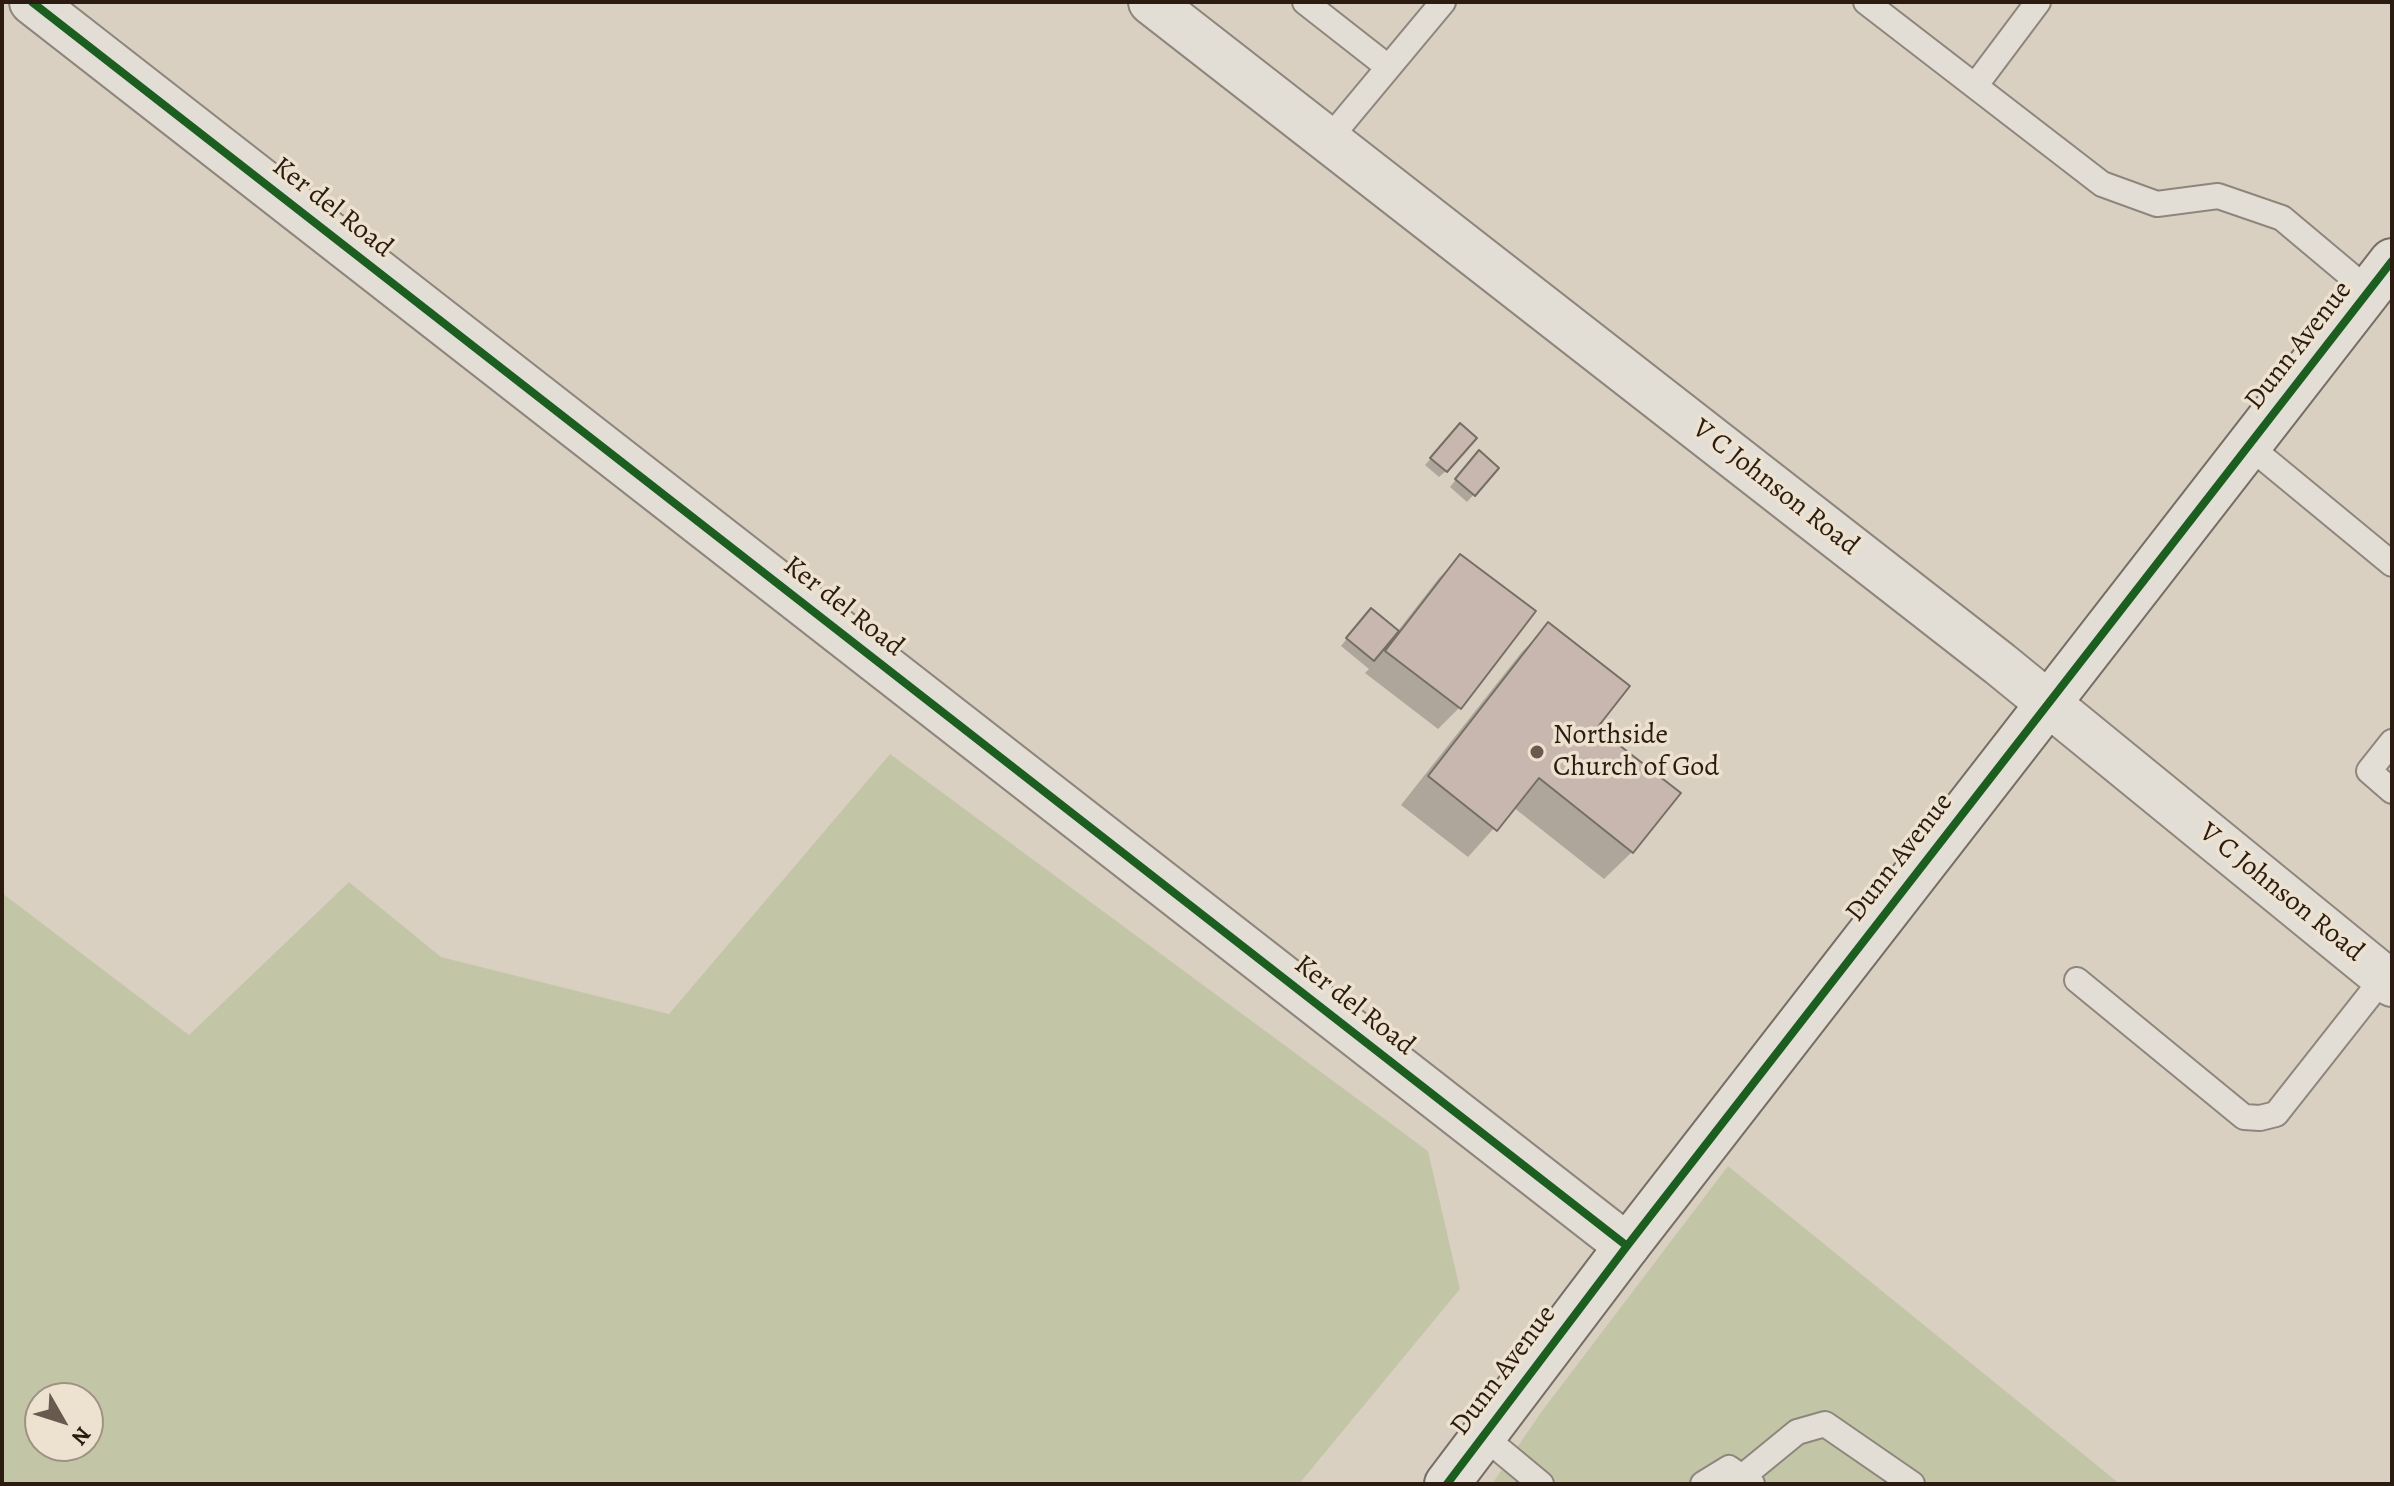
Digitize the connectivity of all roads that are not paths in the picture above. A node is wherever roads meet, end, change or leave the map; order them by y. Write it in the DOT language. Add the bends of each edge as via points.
graph roads {
  1 [pos="32,2"];
  2 [pos="1305,2"];
  3 [pos="1443,2"];
  4 [pos="1866,2"];
  5 [pos="2038,2"];
  6 [pos="1154,3"];
  7 [pos="1388,67"];
  8 [pos="1975,86"];
  9 [pos="1328,140"];
  10 [pos="2381,276"];
  11 [pos="2249,446"];
  12 [pos="2392,564"];
  13 [pos="2049,703"];
  14 [pos="2392,742"];
  15 [pos="2392,791"];
  16 [pos="2077,980"];
  17 [pos="2388,981"];
  18 [pos="1627,1246"];
  19 [pos="1482,1435"];
  20 [pos="1747,1480"];
  21 [pos="1447,1484"];
  22 [pos="1541,1484"];
  23 [pos="1703,1484"];
  24 [pos="1912,1484"];
  1 -- 18 [label="street, Ker del Road"];
  2 -- 7 [label="lane"];
  3 -- 7 [label="lane"];
  4 -- 8 [label="lane"];
  5 -- 8 [label="lane"];
  6 -- 9 [label="street, V C Johnson Road"];
  7 -- 9 [label="lane"];
  8 -- 10 [label="lane" via="2102,184 2157,204 2218,196 2282,218"];
  9 -- 13 [label="street, V C Johnson Road"];
  10 -- 11 [label="street, Dunn Avenue"];
  11 -- 12 [label="lane"];
  11 -- 13 [label="street, Dunn Avenue"];
  13 -- 17 [label="street, V C Johnson Road"];
  13 -- 18 [label="street, Dunn Avenue"];
  14 -- 15 [label="lane" via="2369,771"];
  16 -- 17 [label="lane" via="2244,1117 2260,1118 2276,1114"];
  18 -- 19 [label="street, Dunn Avenue"];
  19 -- 21 [label="street, Dunn Avenue"];
  19 -- 22 [label="lane"];
  20 -- 23 [label="lane" via="1729,1468"];
  20 -- 24 [label="lane" via="1797,1432 1825,1424"];
}
